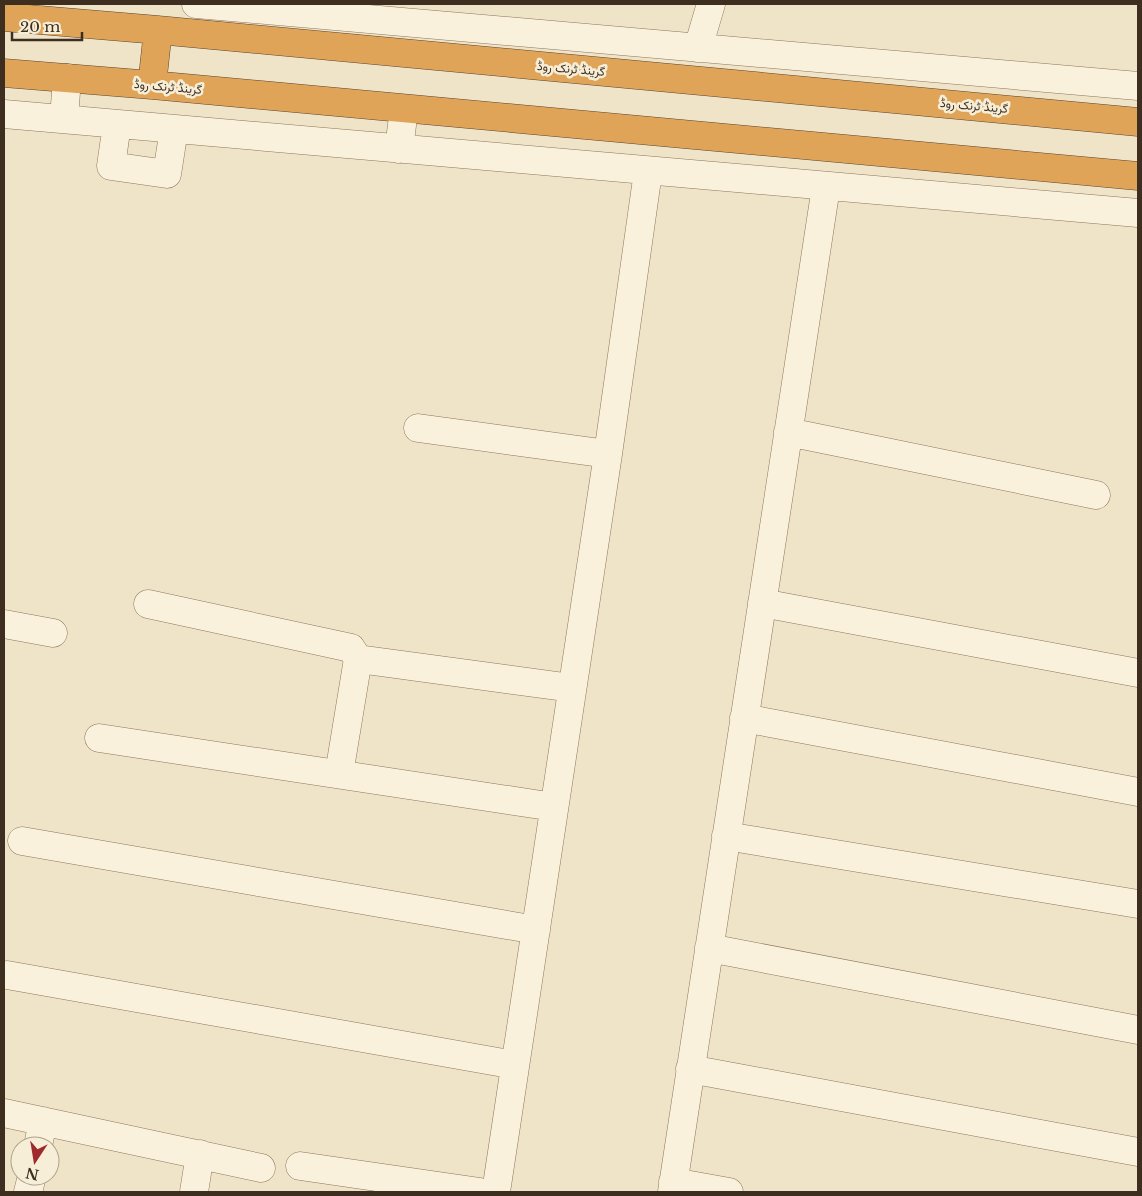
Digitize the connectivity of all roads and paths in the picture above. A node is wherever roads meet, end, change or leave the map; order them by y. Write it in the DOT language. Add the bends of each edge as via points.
graph roads {
  1 [pos="196,4"];
  2 [pos="711,4"];
  3 [pos="442,14"];
  4 [pos="4,17"];
  5 [pos="158,30"];
  6 [pos="698,48"];
  7 [pos="4,74"];
  8 [pos="68,78"];
  9 [pos="152,85"];
  10 [pos="1138,86"];
  11 [pos="404,109"];
  12 [pos="4,114"];
  13 [pos="64,119"];
  14 [pos="1138,122"];
  15 [pos="117,124"];
  16 [pos="174,129"];
  17 [pos="399,149"];
  18 [pos="648,172"];
  19 [pos="1138,176"];
  20 [pos="826,187"];
  21 [pos="1138,213"];
  22 [pos="418,428"];
  23 [pos="788,432"];
  24 [pos="608,454"];
  25 [pos="1096,495"];
  26 [pos="762,603"];
  27 [pos="148,604"];
  28 [pos="4,624"];
  29 [pos="54,633"];
  30 [pos="358,659"];
  31 [pos="1138,673"];
  32 [pos="572,688"];
  33 [pos="744,718"];
  34 [pos="99,738"];
  35 [pos="339,774"];
  36 [pos="1138,792"];
  37 [pos="554,807"];
  38 [pos="726,836"];
  39 [pos="22,840"];
  40 [pos="1138,904"];
  41 [pos="536,930"];
  42 [pos="709,948"];
  43 [pos="7,975"];
  44 [pos="1138,1030"];
  45 [pos="515,1066"];
  46 [pos="690,1069"];
  47 [pos="4,1113"];
  48 [pos="40,1133"];
  49 [pos="1138,1152"];
  50 [pos="200,1154"];
  51 [pos="300,1166"];
  52 [pos="261,1168"];
  53 [pos="672,1187"];
  54 [pos="194,1192"];
  55 [pos="480,1192"];
  56 [pos="496,1192"];
  57 [pos="729,1192"];
  1 -- 3 [label="street"];
  2 -- 6 [label="street"];
  3 -- 6 [label="street"];
  4 -- 5 [label="highway, گرینڈ ٹرنک روڈ"];
  5 -- 9 [label="highway"];
  5 -- 14 [label="highway, گرینڈ ٹرنک روڈ"];
  6 -- 10 [label="street"];
  7 -- 8 [label="highway, گرینڈ ٹرنک روڈ"];
  8 -- 9 [label="highway, گرینڈ ٹرنک روڈ"];
  8 -- 13 [label="street"];
  9 -- 11 [label="highway, گرینڈ ٹرنک روڈ"];
  11 -- 17 [label="street"];
  11 -- 19 [label="highway, گرینڈ ٹرنک روڈ"];
  12 -- 13 [label="street"];
  13 -- 15 [label="street"];
  15 -- 16 [label="street"];
  15 -- 16 [label="street" via="111,166 167,174"];
  16 -- 17 [label="street"];
  17 -- 18 [label="street"];
  18 -- 20 [label="street"];
  18 -- 24 [label="street"];
  20 -- 21 [label="street"];
  20 -- 23 [label="street"];
  22 -- 24 [label="street"];
  23 -- 25 [label="street"];
  23 -- 26 [label="street"];
  24 -- 32 [label="street"];
  26 -- 31 [label="street"];
  26 -- 33 [label="street"];
  27 -- 30 [label="street" via="351,648"];
  28 -- 29 [label="street"];
  30 -- 32 [label="street"];
  30 -- 35 [label="street"];
  32 -- 37 [label="street"];
  33 -- 36 [label="street"];
  33 -- 38 [label="street"];
  34 -- 35 [label="street"];
  35 -- 37 [label="street"];
  37 -- 41 [label="street"];
  38 -- 40 [label="street"];
  38 -- 42 [label="street"];
  39 -- 41 [label="street"];
  41 -- 45 [label="street"];
  42 -- 44 [label="street"];
  42 -- 46 [label="street"];
  43 -- 45 [label="street"];
  45 -- 56 [label="street"];
  46 -- 49 [label="street"];
  46 -- 53 [label="street"];
  47 -- 48 [label="street"];
  48 -- 50 [label="street"];
  50 -- 52 [label="street"];
  50 -- 54 [label="street"];
  51 -- 55 [label="street"];
  53 -- 57 [label="street"];
}
